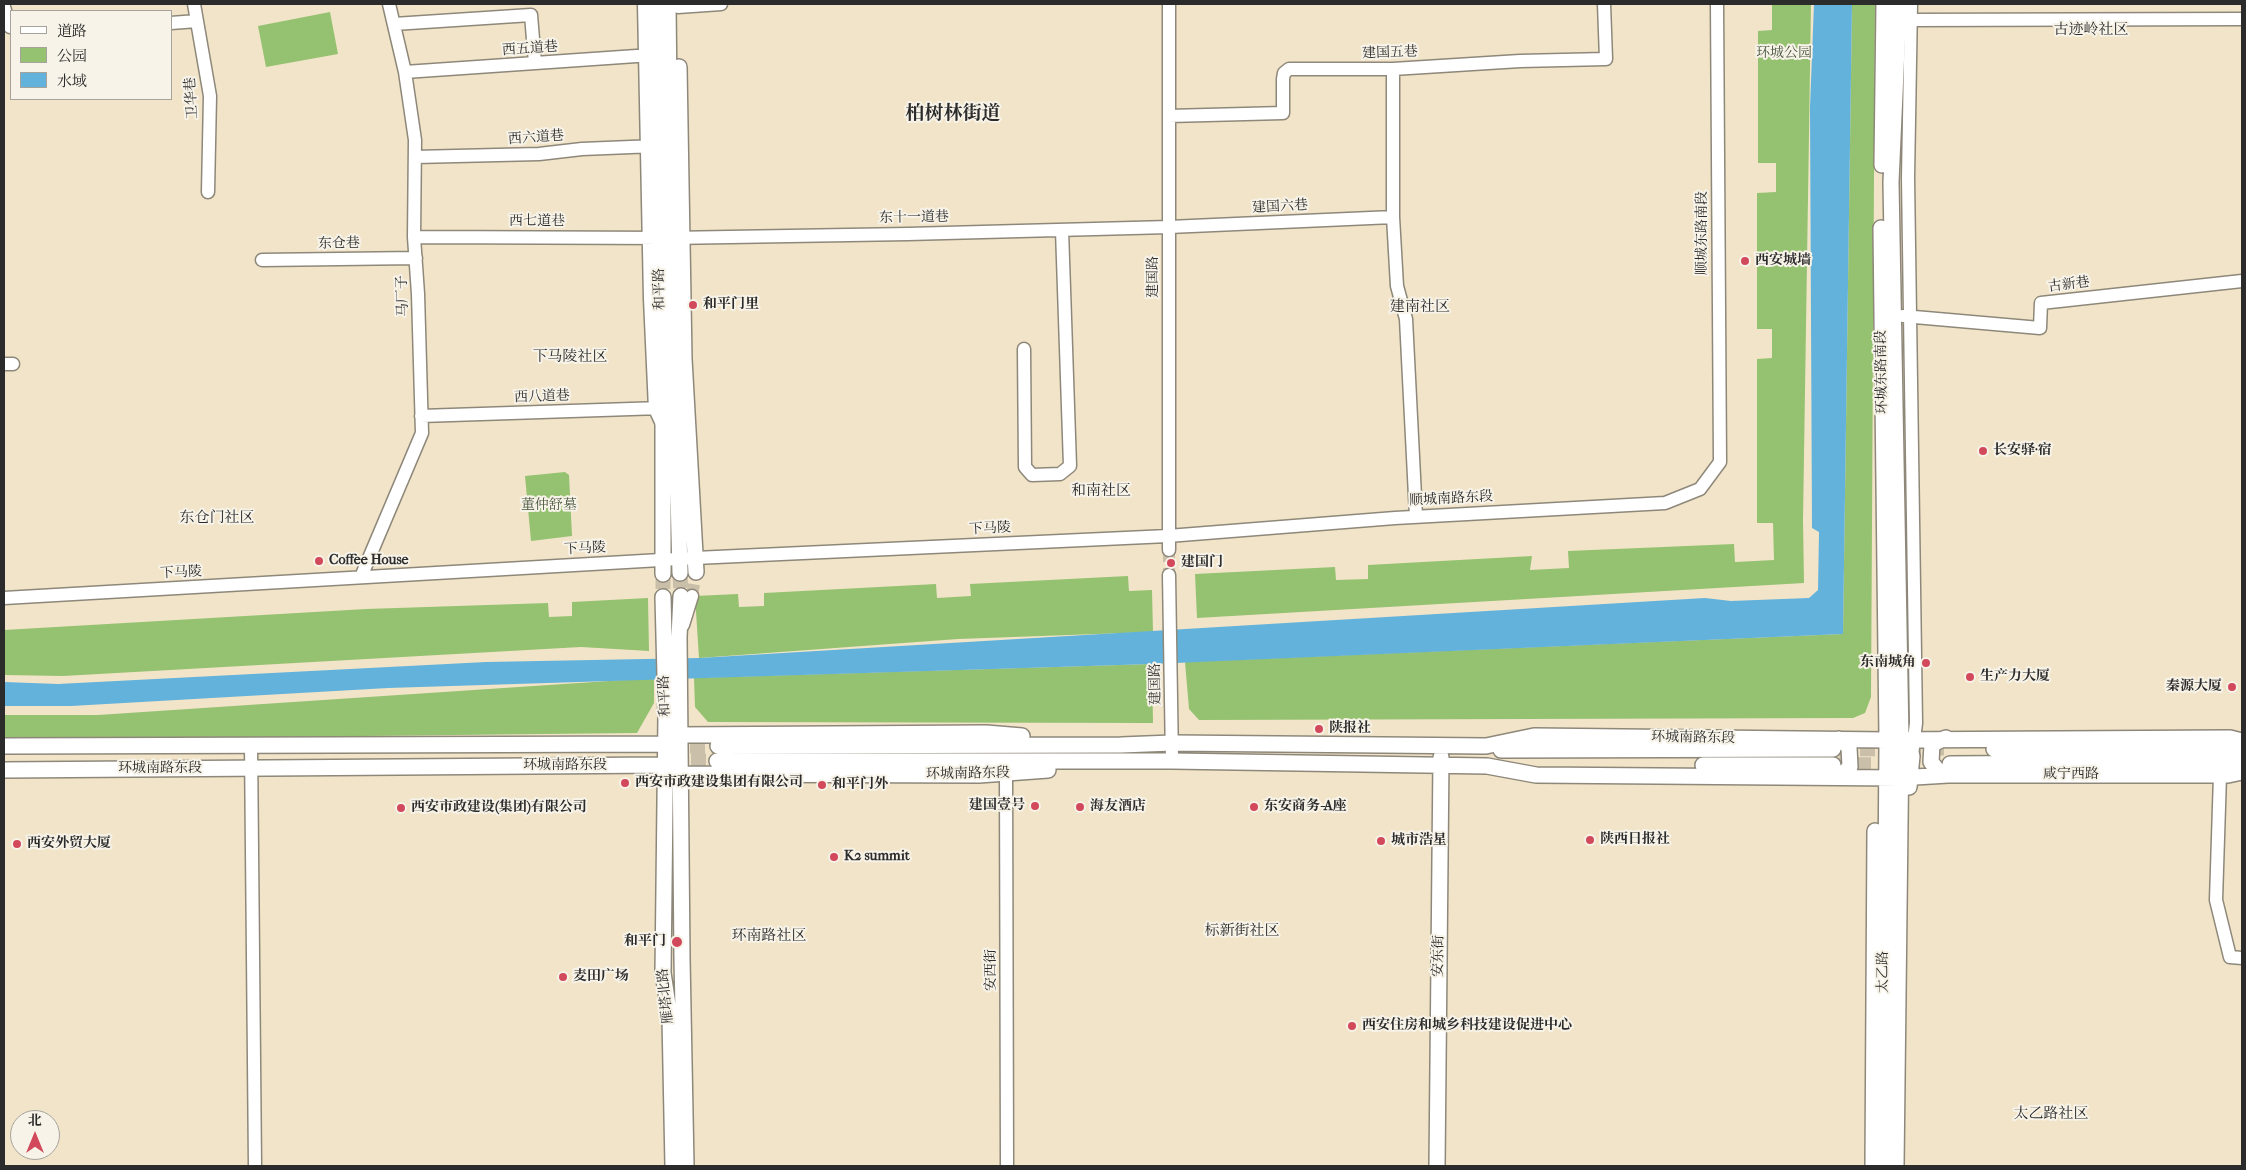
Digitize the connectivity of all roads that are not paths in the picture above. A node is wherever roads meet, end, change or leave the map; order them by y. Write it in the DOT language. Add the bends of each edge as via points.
graph roads {
  1 [pos="194,4"];
  2 [pos="389,4"];
  3 [pos="644,4"];
  4 [pos="656,4"];
  5 [pos="721,4"];
  6 [pos="1169,4"];
  7 [pos="1717,4"];
  8 [pos="1883,4"];
  9 [pos="1911,4"];
  10 [pos="674,5"];
  11 [pos="4,7"];
  12 [pos="1605,8"];
  13 [pos="1902,11"];
  14 [pos="2242,19"];
  15 [pos="197,21"];
  16 [pos="172,23"];
  17 [pos="394,24"];
  18 [pos="8,27"];
  19 [pos="651,55"];
  20 [pos="534,64"];
  21 [pos="1393,68"];
  22 [pos="405,72"];
  23 [pos="1169,116"];
  24 [pos="652,146"];
  25 [pos="415,157"];
  26 [pos="208,192"];
  27 [pos="1393,217"];
  28 [pos="1169,227"];
  29 [pos="1062,230"];
  30 [pos="414,237"];
  31 [pos="665,238"];
  32 [pos="416,258"];
  33 [pos="262,260"];
  34 [pos="2242,281"];
  35 [pos="1893,316"];
  36 [pos="1911,316"];
  37 [pos="1024,349"];
  38 [pos="659,408"];
  39 [pos="421,416"];
  40 [pos="1720,462"];
  41 [pos="1416,516"];
  42 [pos="1168,536"];
  43 [pos="1169,550"];
  44 [pos="688,566"];
  45 [pos="663,567"];
  46 [pos="1169,575"];
  47 [pos="361,577"];
  48 [pos="686,596"];
  49 [pos="663,597"];
  50 [pos="4,598"];
  51 [pos="671,637"];
  52 [pos="673,714"];
  53 [pos="680,735"];
  54 [pos="1900,739"];
  55 [pos="2238,739"];
  56 [pos="1172,743"];
  57 [pos="1948,743"];
  58 [pos="666,744"];
  59 [pos="1836,744"];
  60 [pos="251,745"];
  61 [pos="1121,745"];
  62 [pos="1441,745"];
  63 [pos="4,746"];
  64 [pos="2242,751"];
  65 [pos="1912,756"];
  66 [pos="1172,761"];
  67 [pos="1124,762"];
  68 [pos="2242,762"];
  69 [pos="664,765"];
  70 [pos="1441,766"];
  71 [pos="250,768"];
  72 [pos="4,770"];
  73 [pos="1949,770"];
  74 [pos="1837,771"];
  75 [pos="680,774"];
  76 [pos="1006,774"];
  77 [pos="2233,774"];
  78 [pos="1898,777"];
  79 [pos="2242,958"];
  80 [pos="255,1166"];
  81 [pos="673,1166"];
  82 [pos="686,1166"];
  83 [pos="1007,1166"];
  84 [pos="1437,1166"];
  85 [pos="1873,1166"];
  86 [pos="1884,1166"];
  87 [pos="1896,1166"];
  88 [pos="1906,1166"];
  1 -- 15 [label="street, 卫华巷"];
  2 -- 17 [label="street, 马厂子"];
  3 -- 19 [label="street"];
  4 -- 19 [label="main road, 和平路"];
  5 -- 10 [label="street"];
  6 -- 23 [label="street, 建国路"];
  7 -- 40 [label="street, 顺城东路南段"];
  8 -- 54 [label="main road, 环城东路南段" via="1881,306"];
  9 -- 13 [label="street"];
  10 -- 31 [label="main road, 和平路"];
  11 -- 18 [label="street"];
  12 -- 21 [label="street, 建国五巷" via="1606,59"];
  13 -- 14 [label="street"];
  13 -- 35 [label="main road, 环城东路南段" via="1891,182"];
  13 -- 36 [label="street"];
  15 -- 16 [label="street"];
  15 -- 26 [label="street, 卫华巷" via="210,96"];
  17 -- 20 [label="street" via="531,15"];
  17 -- 22 [label="street, 马厂子"];
  19 -- 20 [label="street, 西五道巷"];
  19 -- 24 [label="main road, 和平路"];
  20 -- 22 [label="street, 西五道巷"];
  21 -- 23 [label="street, 建国五巷" via="1289,69 1284,73 1283,113"];
  21 -- 27 [label="street"];
  22 -- 25 [label="street, 马厂子"];
  23 -- 28 [label="street, 建国路"];
  24 -- 25 [label="street, 西六道巷" via="539,154"];
  24 -- 31 [label="main road, 和平路"];
  25 -- 30 [label="street, 马厂子"];
  27 -- 28 [label="street, 建国六巷"];
  27 -- 41 [label="street" via="1397,286 1406,319"];
  28 -- 29 [label="street, 东十一道巷"];
  28 -- 42 [label="street, 建国路"];
  29 -- 31 [label="street, 东十一道巷"];
  29 -- 37 [label="street" via="1070,466 1060,474 1032,475 1024,467"];
  30 -- 31 [label="street, 西七道巷"];
  30 -- 32 [label="street, 马厂子"];
  31 -- 38 [label="main road, 和平路"];
  31 -- 44 [label="main road, 和平路"];
  32 -- 33 [label="street, 东仓巷"];
  32 -- 39 [label="street, 马厂子"];
  34 -- 36 [label="street, 古新巷" via="2041,303 2040,328"];
  35 -- 36 [label="street, 古新巷"];
  35 -- 54 [label="main road, 环城东路南段"];
  36 -- 54 [label="street" via="1916,723"];
  38 -- 39 [label="street, 西八道巷"];
  38 -- 45 [label="main road, 和平路" via="663,425"];
  39 -- 47 [label="street, 马厂子" via="422,433"];
  40 -- 41 [label="street, 顺城南路东段" via="1700,489 1665,503"];
  41 -- 42 [label="street, 顺城南路东段"];
  42 -- 43 [label="street, 建国路"];
  42 -- 44 [label="street, 下马陵"];
  44 -- 45 [label="street, 下马陵"];
  45 -- 47 [label="street, 下马陵"];
  46 -- 56 [label="street, 建国路"];
  47 -- 50 [label="street, 下马陵"];
  48 -- 51 [label="main road"];
  49 -- 51 [label="main road, 和平路"];
  51 -- 52 [label="main road, 和平路"];
  52 -- 53 [label="main road, 雁塔北路"];
  52 -- 58 [label="main road, 和平路"];
  53 -- 58 [label="main road"];
  53 -- 61 [label="main road, 环城南路东段" via="986,733"];
  53 -- 75 [label="main road, 雁塔北路"];
  54 -- 57 [label="main road, 咸宁西路"];
  54 -- 59 [label="main road, 环城南路东段"];
  54 -- 65 [label="street"];
  54 -- 78 [label="main road"];
  55 -- 57 [label="main road, 咸宁西路"];
  56 -- 61 [label="main road, 环城南路东段"];
  56 -- 62 [label="main road, 环城南路东段"];
  56 -- 66 [label="street, 建国路"];
  57 -- 64 [label="main road, 咸宁西路"];
  57 -- 73 [label="main road" via="1932,744 1931,762 1939,772"];
  58 -- 60 [label="main road, 环城南路东段"];
  58 -- 69 [label="main road, 和平路"];
  59 -- 62 [label="main road, 环城南路东段" via="1534,736 1486,746"];
  59 -- 74 [label="main road" via="1850,747 1850,767"];
  60 -- 63 [label="main road, 环城南路东段"];
  60 -- 71 [label="street"];
  61 -- 67 [label="main road, 环城南路东段" via="718,754"];
  62 -- 70 [label="main road, 安东街"];
  65 -- 78 [label="main road"];
  66 -- 67 [label="main road, 环城南路东段"];
  66 -- 70 [label="main road, 环城南路东段"];
  67 -- 76 [label="main road, 环城南路东段"];
  68 -- 73 [label="main road, 咸宁西路"];
  69 -- 71 [label="main road, 环城南路东段"];
  69 -- 75 [label="main road, 环城南路东段"];
  69 -- 81 [label="main road, 雁塔北路" via="662,973 670,1018"];
  70 -- 74 [label="main road, 环城南路东段" via="1487,766 1536,775"];
  70 -- 84 [label="main road, 安东街"];
  71 -- 72 [label="main road, 环城南路东段"];
  71 -- 80 [label="street"];
  73 -- 77 [label="main road, 咸宁西路"];
  73 -- 78 [label="main road, 咸宁西路"];
  74 -- 78 [label="main road, 环城南路东段"];
  75 -- 76 [label="main road, 环城南路东段"];
  75 -- 82 [label="main road, 雁塔北路"];
  76 -- 83 [label="street, 安西街"];
  77 -- 79 [label="street" via="2216,900 2230,957"];
  78 -- 85 [label="main road" via="1875,798"];
  78 -- 86 [label="main road, 太乙路"];
  78 -- 87 [label="main road, 太乙路"];
  78 -- 88 [label="main road" via="1908,808"];
}
